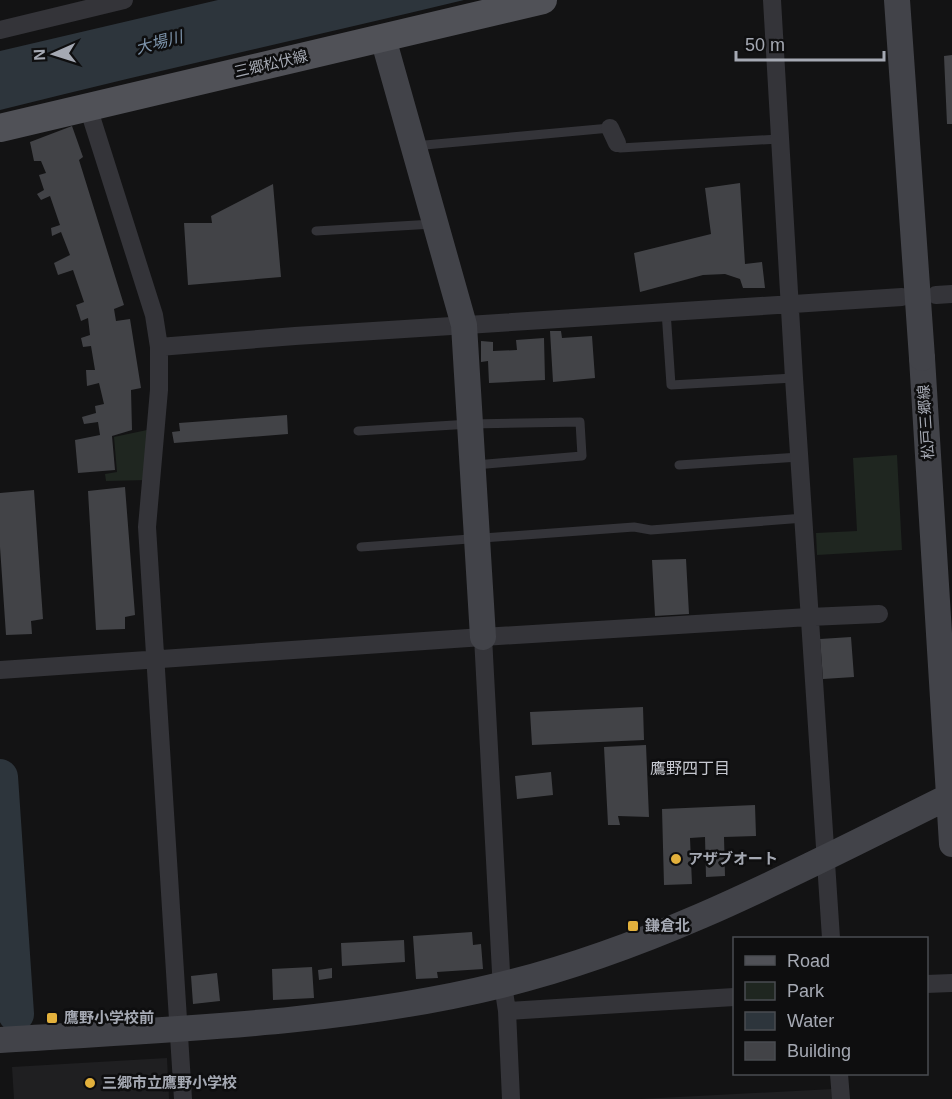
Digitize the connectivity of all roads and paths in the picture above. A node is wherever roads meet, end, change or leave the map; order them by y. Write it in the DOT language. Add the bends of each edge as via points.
graph roads {
  1 [pos="124,0"];
  2 [pos="543,0"];
  3 [pos="772,0"];
  4 [pos="897,0"];
  5 [pos="506,4"];
  6 [pos="75,6"];
  7 [pos="0,30"];
  8 [pos="383,38"];
  9 [pos="88,107"];
  10 [pos="0,128"];
  11 [pos="779,139"];
  12 [pos="412,146"];
  13 [pos="434,224"];
  14 [pos="316,231"];
  15 [pos="902,297"];
  16 [pos="789,304"];
  17 [pos="666,311"];
  18 [pos="464,325"];
  19 [pos="159,347"];
  20 [pos="794,378"];
  21 [pos="470,424"];
  22 [pos="357,431"];
  23 [pos="800,458"];
  24 [pos="473,465"];
  25 [pos="679,465"];
  26 [pos="804,518"];
  27 [pos="477,539"];
  28 [pos="361,547"];
  29 [pos="879,614"];
  30 [pos="809,617"];
  31 [pos="483,637"];
  32 [pos="156,659"];
  33 [pos="0,670"];
  34 [pos="950,796"];
  35 [pos="952,844"];
  36 [pos="826,858"];
  37 [pos="831,937"];
  38 [pos="952,982"];
  39 [pos="928,984"];
  40 [pos="502,985"];
  41 [pos="733,997"];
  42 [pos="507,1011"];
  43 [pos="178,1028"];
  44 [pos="0,1040"];
  45 [pos="839,1075"];
  46 [pos="183,1099"];
  47 [pos="511,1099"];
  48 [pos="841,1099"];
  1 -- 6 [label="street"];
  2 -- 5 [label="main road, 三郷松伏線"];
  3 -- 11 [label="street"];
  4 -- 34 [label="street, 松戸三郷線, bridge"];
  5 -- 8 [label="main road, 三郷松伏線"];
  6 -- 7 [label="street"];
  8 -- 9 [label="main road, 三郷松伏線"];
  8 -- 12 [label="street"];
  9 -- 10 [label="main road, 三郷松伏線"];
  9 -- 19 [label="street" via="154,315"];
  11 -- 12 [label="lane" via="620,148 613,135"];
  11 -- 16 [label="street"];
  12 -- 13 [label="street"];
  13 -- 14 [label="lane"];
  13 -- 18 [label="street"];
  15 -- 16 [label="street"];
  16 -- 17 [label="street"];
  16 -- 20 [label="street"];
  17 -- 18 [label="street"];
  17 -- 20 [label="lane" via="671,385"];
  18 -- 19 [label="street"];
  18 -- 21 [label="street"];
  19 -- 32 [label="street" via="147,527"];
  20 -- 23 [label="street"];
  21 -- 22 [label="lane"];
  21 -- 24 [label="street"];
  21 -- 24 [label="lane" via="580,422 582,456"];
  23 -- 25 [label="lane"];
  23 -- 26 [label="street"];
  24 -- 27 [label="street"];
  26 -- 27 [label="lane"];
  26 -- 30 [label="street"];
  27 -- 28 [label="lane"];
  27 -- 31 [label="street"];
  29 -- 30 [label="street"];
  30 -- 31 [label="street"];
  30 -- 36 [label="street"];
  31 -- 32 [label="street"];
  31 -- 40 [label="street"];
  32 -- 33 [label="street"];
  32 -- 43 [label="street"];
  34 -- 35 [label="street, 松戸三郷線"];
  34 -- 36 [label="street"];
  36 -- 37 [label="street"];
  36 -- 40 [label="street" via="672,929 593,959"];
  38 -- 39 [label="street"];
  40 -- 42 [label="street"];
  40 -- 43 [label="street" via="349,1013"];
  41 -- 42 [label="street"];
  42 -- 47 [label="street"];
  43 -- 44 [label="street"];
  43 -- 46 [label="street"];
  45 -- 48 [label="street"];
}
